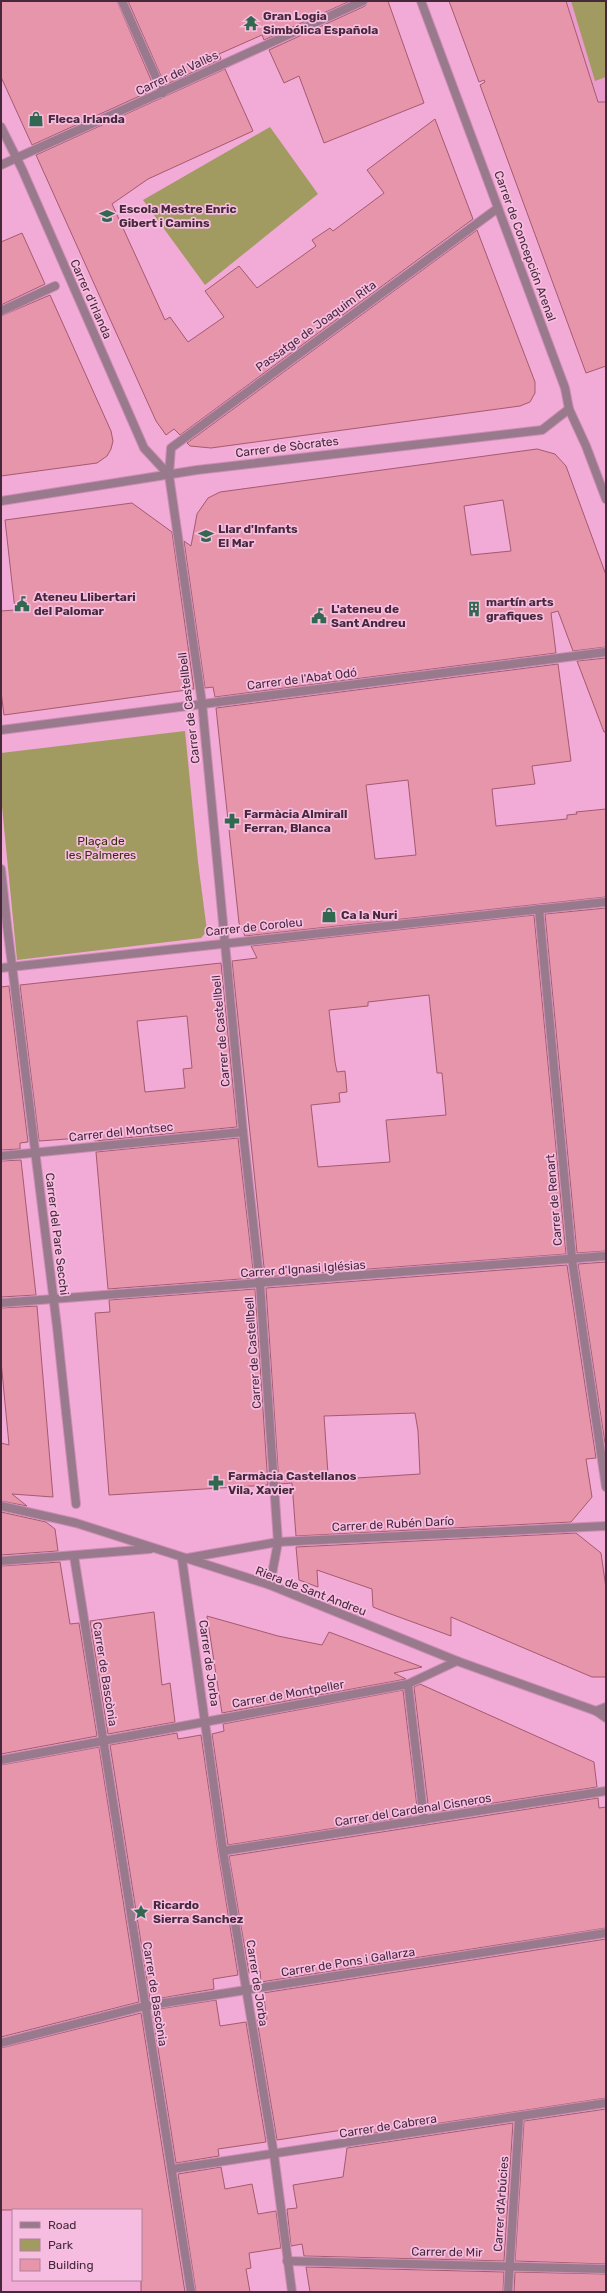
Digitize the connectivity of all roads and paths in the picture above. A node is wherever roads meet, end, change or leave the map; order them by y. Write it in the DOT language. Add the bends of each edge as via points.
graph roads {
  1 [pos="122,1"];
  2 [pos="363,1"];
  3 [pos="421,1"];
  4 [pos="163,93"];
  5 [pos="1,127"];
  6 [pos="17,158"];
  7 [pos="1,165"];
  8 [pos="498,208"];
  9 [pos="55,286"];
  10 [pos="1,311"];
  11 [pos="569,409"];
  12 [pos="169,475"];
  13 [pos="606,499"];
  14 [pos="1,501"];
  15 [pos="606,652"];
  16 [pos="202,703"];
  17 [pos="1,730"];
  18 [pos="1,869"];
  19 [pos="606,902"];
  20 [pos="539,909"];
  21 [pos="225,942"];
  22 [pos="12,967"];
  23 [pos="1,968"];
  24 [pos="243,1132"];
  25 [pos="34,1154"];
  26 [pos="1,1156"];
  27 [pos="606,1256"];
  28 [pos="572,1259"];
  29 [pos="260,1284"];
  30 [pos="54,1299"];
  31 [pos="1,1304"];
  32 [pos="606,1487"];
  33 [pos="76,1504"];
  34 [pos="1,1506"];
  35 [pos="606,1526"];
  36 [pos="278,1542"];
  37 [pos="154,1549"];
  38 [pos="74,1556"];
  39 [pos="182,1558"];
  40 [pos="1,1561"];
  41 [pos="270,1585"];
  42 [pos="457,1662"];
  43 [pos="408,1684"];
  44 [pos="606,1707"];
  45 [pos="596,1711"];
  46 [pos="606,1718"];
  47 [pos="205,1722"];
  48 [pos="102,1740"];
  49 [pos="1,1760"];
  50 [pos="606,1790"];
  51 [pos="424,1820"];
  52 [pos="223,1852"];
  53 [pos="606,1933"];
  54 [pos="246,1990"];
  55 [pos="145,2006"];
  56 [pos="1,2043"];
  57 [pos="606,2103"];
  58 [pos="519,2118"];
  59 [pos="274,2155"];
  60 [pos="172,2169"];
  61 [pos="287,2261"];
  62 [pos="509,2266"];
  63 [pos="606,2269"];
  64 [pos="191,2292"];
  65 [pos="292,2292"];
  66 [pos="508,2292"];
  1 -- 4 [label="street"];
  2 -- 4 [label="street, Carrer del Vallès"];
  3 -- 8 [label="street, Carrer de Concepción Arenal"];
  4 -- 6 [label="street, Carrer del Vallès"];
  5 -- 6 [label="street, Carrer d'Irlanda"];
  6 -- 7 [label="street, Carrer del Vallès"];
  6 -- 12 [label="street, Carrer d'Irlanda" via="144,448"];
  8 -- 11 [label="street, Carrer de Concepción Arenal" via="565,388"];
  8 -- 12 [label="street, Passatge de Joaquim Rita" via="171,448"];
  9 -- 10 [label="street"];
  11 -- 12 [label="street, Carrer de Sòcrates" via="542,430"];
  11 -- 13 [label="street, Carrer de Concepción Arenal"];
  12 -- 14 [label="street, Carrer de Sòcrates"];
  12 -- 16 [label="street, Carrer de Castellbell"];
  15 -- 16 [label="street, Carrer de l'Abat Odó"];
  16 -- 17 [label="street, Carrer de l'Abat Odó"];
  16 -- 21 [label="street, Carrer de Castellbell"];
  18 -- 22 [label="street"];
  19 -- 20 [label="street, Carrer de Coroleu"];
  20 -- 21 [label="street, Carrer de Coroleu"];
  20 -- 28 [label="street, Carrer de Renart"];
  21 -- 22 [label="street, Carrer de Coroleu"];
  21 -- 24 [label="street, Carrer de Castellbell"];
  22 -- 23 [label="street, Carrer de Coroleu"];
  22 -- 25 [label="street, Carrer del Pare Secchi"];
  24 -- 25 [label="street, Carrer del Montsec"];
  24 -- 29 [label="street, Carrer de Castellbell"];
  25 -- 26 [label="street, Carrer del Montsec"];
  25 -- 30 [label="street, Carrer del Pare Secchi"];
  27 -- 28 [label="street, Carrer d'Ignasi Iglésias"];
  28 -- 29 [label="street, Carrer d'Ignasi Iglésias"];
  28 -- 32 [label="street, Carrer de Renart"];
  29 -- 30 [label="street, Carrer d'Ignasi Iglésias"];
  29 -- 36 [label="street, Carrer de Castellbell"];
  30 -- 31 [label="street, Carrer d'Ignasi Iglésias"];
  30 -- 33 [label="street, Carrer del Pare Secchi"];
  34 -- 37 [label="street, Riera de Sant Andreu" via="76,1523"];
  35 -- 36 [label="street, Carrer de Rubén Darío"];
  36 -- 39 [label="street, Carrer de Rubén Darío"];
  36 -- 41 [label="street, Carrer de Castellbell"];
  37 -- 38 [label="street"];
  37 -- 39 [label="street, Riera de Sant Andreu"];
  38 -- 40 [label="street"];
  38 -- 48 [label="street, Carrer de Bascònia"];
  39 -- 41 [label="street, Riera de Sant Andreu"];
  39 -- 47 [label="street, Carrer de Jorba"];
  41 -- 42 [label="street, Riera de Sant Andreu"];
  42 -- 43 [label="street, Carrer de Montpeller"];
  42 -- 45 [label="street, Riera de Sant Andreu"];
  43 -- 47 [label="street, Carrer de Montpeller"];
  43 -- 51 [label="street"];
  44 -- 45 [label="street"];
  45 -- 46 [label="street, Riera de Sant Andreu"];
  47 -- 48 [label="street, Carrer de Montpeller"];
  47 -- 52 [label="street, Carrer de Jorba"];
  48 -- 49 [label="street, Carrer de Montpeller"];
  48 -- 55 [label="street, Carrer de Bascònia"];
  50 -- 51 [label="street, Carrer del Cardenal Cisneros"];
  51 -- 52 [label="street, Carrer del Cardenal Cisneros"];
  52 -- 54 [label="street, Carrer de Jorba"];
  53 -- 54 [label="street, Carrer de Pons i Gallarza"];
  54 -- 55 [label="street, Carrer de Pons i Gallarza"];
  54 -- 59 [label="street, Carrer de Jorba"];
  55 -- 56 [label="street, Carrer de Pons i Gallarza"];
  55 -- 60 [label="street, Carrer de Bascònia"];
  57 -- 58 [label="street, Carrer de Cabrera"];
  58 -- 59 [label="street, Carrer de Cabrera"];
  58 -- 62 [label="street, Carrer d'Arbúcies"];
  59 -- 60 [label="street, Carrer de Cabrera"];
  59 -- 61 [label="street, Carrer de Jorba"];
  60 -- 64 [label="street, Carrer de Bascònia"];
  61 -- 62 [label="street, Carrer de Mir"];
  61 -- 65 [label="street, Carrer de Jorba"];
  62 -- 63 [label="street, Carrer de Mir"];
  62 -- 66 [label="street, Carrer d'Arbúcies"];
}
